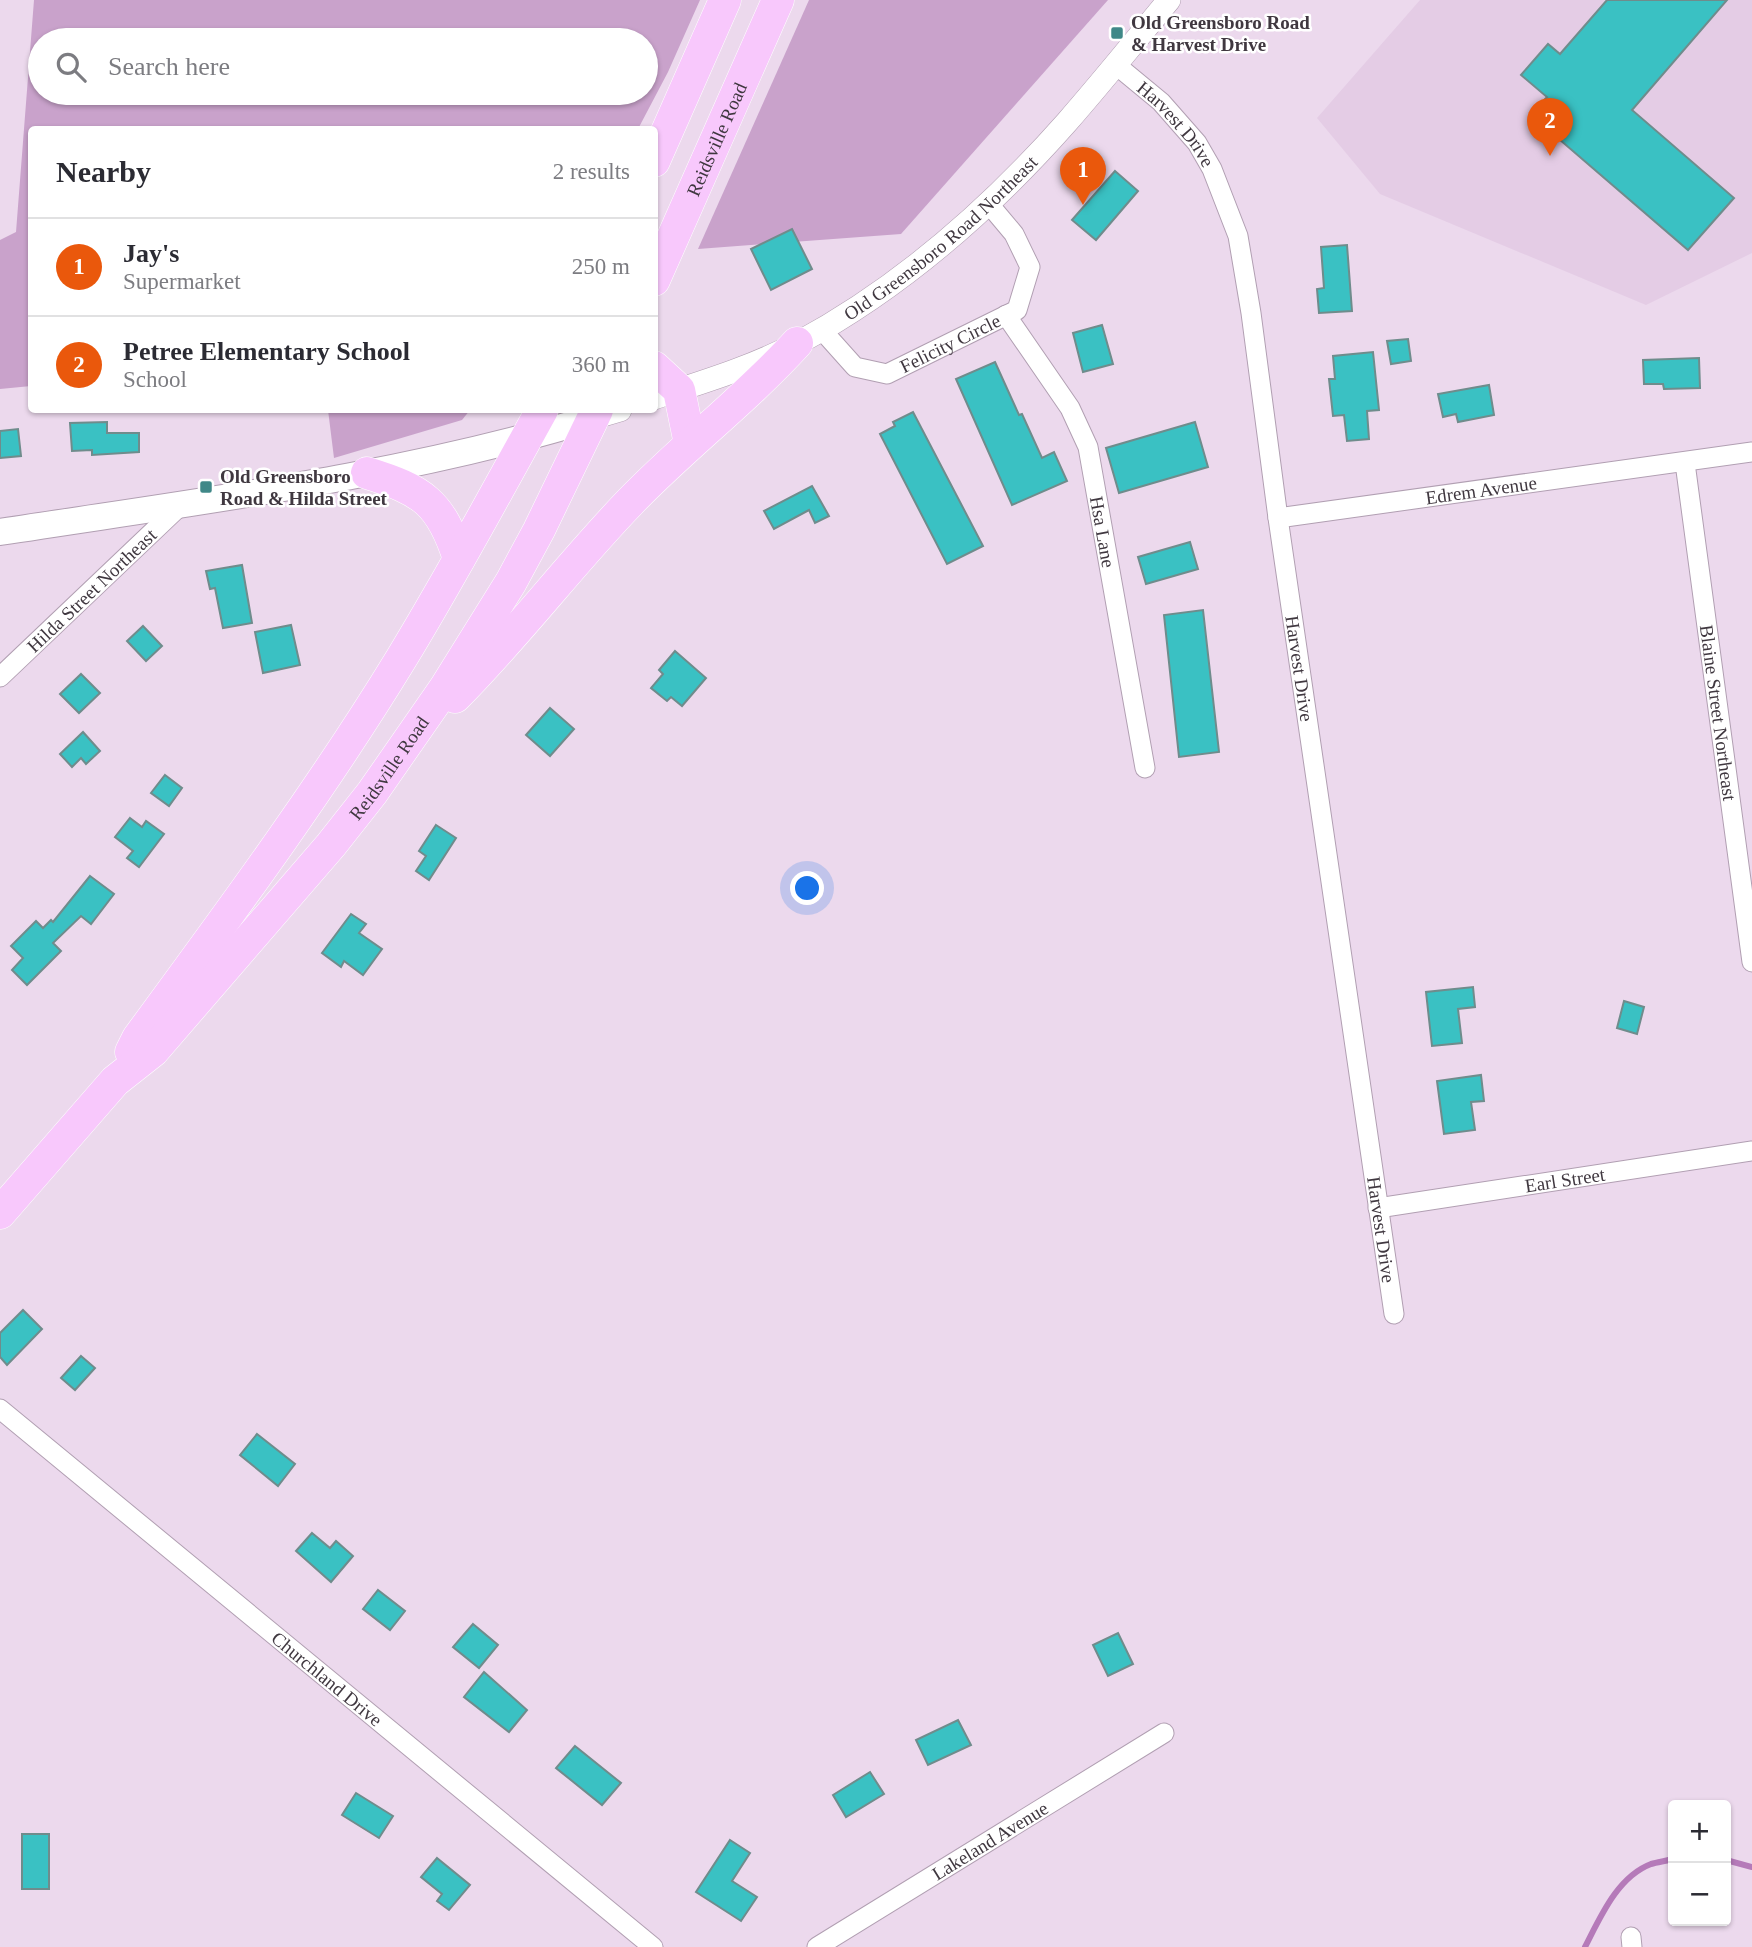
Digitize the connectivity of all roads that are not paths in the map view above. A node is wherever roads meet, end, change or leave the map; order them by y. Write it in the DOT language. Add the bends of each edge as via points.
graph roads {
  1 [pos="726,0"];
  2 [pos="778,0"];
  3 [pos="1169,0"];
  4 [pos="1115,64"];
  5 [pos="658,152"];
  6 [pos="988,203"];
  7 [pos="658,271"];
  8 [pos="1006,316"];
  9 [pos="809,336"];
  10 [pos="658,376"];
  11 [pos="666,394"];
  12 [pos="540,413"];
  13 [pos="600,413"];
  14 [pos="602,413"];
  15 [pos="526,439"];
  16 [pos="690,444"];
  17 [pos="1752,452"];
  18 [pos="1685,463"];
  19 [pos="367,473"];
  20 [pos="183,503"];
  21 [pos="1278,518"];
  22 [pos="0,532"];
  23 [pos="459,559"];
  24 [pos="0,677"];
  25 [pos="409,742"];
  26 [pos="1145,768"];
  27 [pos="1752,962"];
  28 [pos="115,1081"];
  29 [pos="1752,1151"];
  30 [pos="1378,1208"];
  31 [pos="0,1213"];
  32 [pos="1394,1314"];
  33 [pos="0,1409"];
  34 [pos="1164,1734"];
  35 [pos="653,1947"];
  36 [pos="817,1947"];
  1 -- 5 [label="highway"];
  2 -- 7 [label="highway, Reidsville Road"];
  3 -- 4 [label="street, Old Greensboro Road Northeast"];
  4 -- 6 [label="street, Old Greensboro Road Northeast" via="1067,122"];
  4 -- 21 [label="street, Harvest Drive" via="1161,102 1197,143 1238,236"];
  6 -- 8 [label="street, Felicity Circle" via="1014,234 1030,267 1017,310"];
  6 -- 9 [label="street, Old Greensboro Road Northeast" via="907,271"];
  8 -- 9 [label="street, Felicity Circle" via="887,374 855,367"];
  8 -- 26 [label="street, Hsa Lane" via="1070,408 1088,447"];
  9 -- 11 [label="street, Old Greensboro Road Northeast" via="737,370"];
  9 -- 16 [label="highway"];
  10 -- 11 [label="highway"];
  11 -- 16 [label="highway"];
  12 -- 15 [label="highway, Reidsville Road"];
  13 -- 15 [label="main road"];
  14 -- 25 [label="highway, Reidsville Road" via="511,582"];
  15 -- 19 [label="main road"];
  15 -- 23 [label="highway, Reidsville Road"];
  16 -- 25 [label="highway" via="628,505 484,668"];
  17 -- 18 [label="street, Edrem Avenue"];
  18 -- 21 [label="street, Edrem Avenue"];
  18 -- 27 [label="street, Blaine Street Northeast"];
  19 -- 20 [label="main road"];
  19 -- 23 [label="highway" via="427,499 448,529"];
  20 -- 22 [label="main road"];
  20 -- 24 [label="street, Hilda Street Northeast"];
  21 -- 30 [label="street, Harvest Drive"];
  23 -- 28 [label="highway, Reidsville Road" via="334,763 138,1038"];
  25 -- 28 [label="highway, Reidsville Road" via="331,845 153,1051"];
  28 -- 31 [label="highway, Reidsville Road"];
  29 -- 30 [label="street, Earl Street"];
  30 -- 32 [label="street, Harvest Drive"];
  33 -- 35 [label="street, Churchland Drive"];
  34 -- 36 [label="street, Lakeland Avenue"];
}
